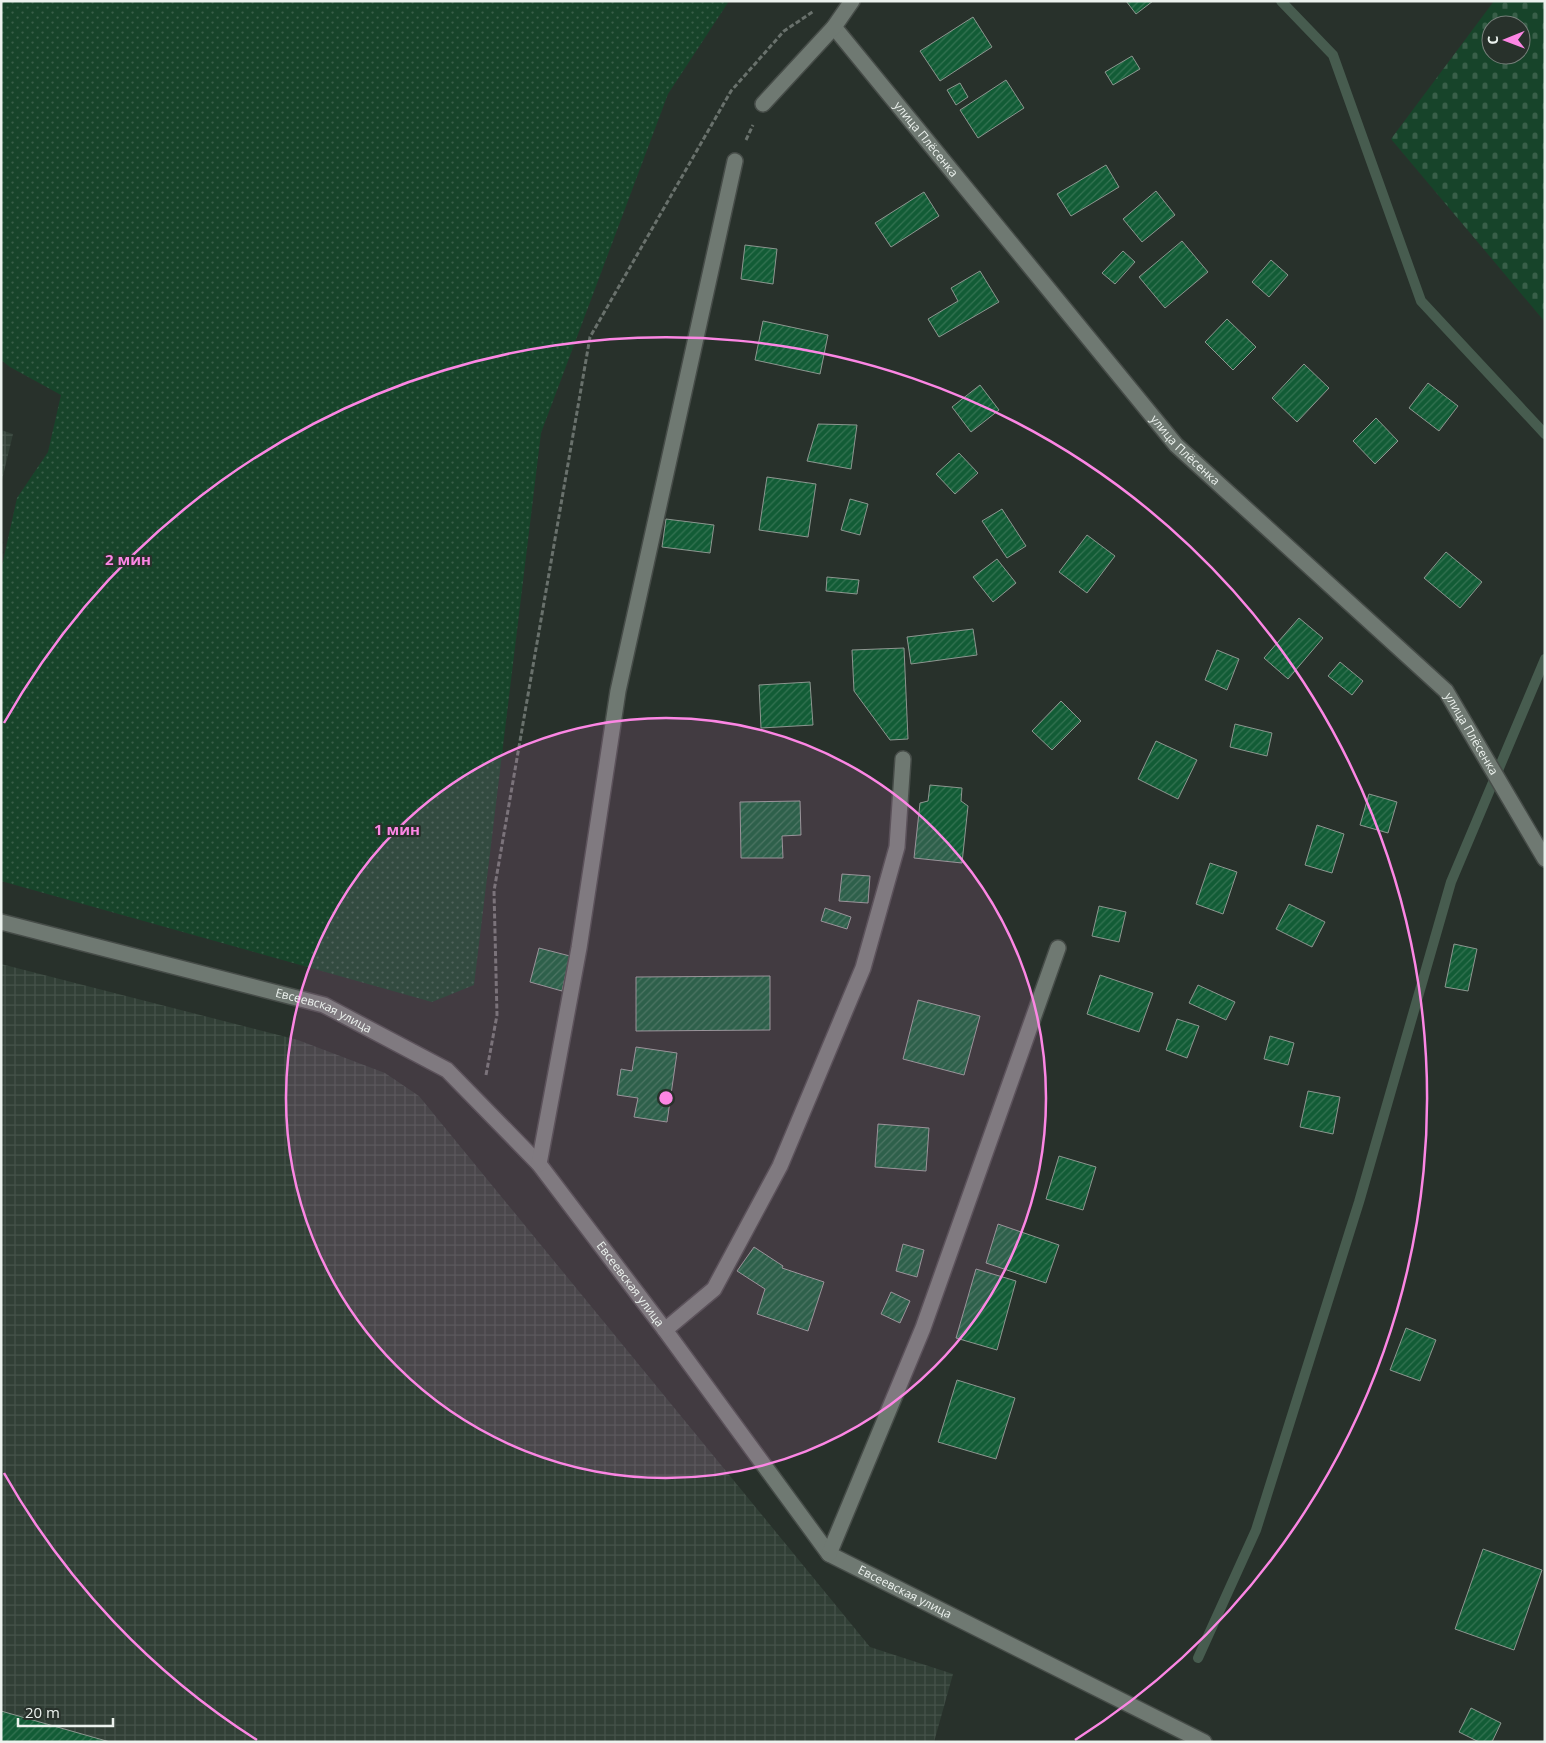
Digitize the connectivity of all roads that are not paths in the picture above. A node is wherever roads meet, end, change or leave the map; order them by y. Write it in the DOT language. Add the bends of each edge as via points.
graph roads {
  1 [pos="852,1"];
  2 [pos="834,27"];
  3 [pos="763,104"];
  4 [pos="735,161"];
  5 [pos="903,760"];
  6 [pos="1545,859"];
  7 [pos="1,922"];
  8 [pos="1058,948"];
  9 [pos="539,1164"];
  10 [pos="665,1330"];
  11 [pos="829,1554"];
  12 [pos="1204,1742"];
  1 -- 2 [label="street"];
  2 -- 3 [label="street"];
  2 -- 6 [label="street, улица Плёсенка" via="1176,445 1446,691"];
  4 -- 9 [label="street" via="618,691 579,948"];
  5 -- 10 [label="street" via="897,847 863,968 780,1166 714,1289"];
  7 -- 9 [label="street, Евсеевская улица" via="324,1005 447,1070"];
  8 -- 11 [label="street" via="923,1328"];
  9 -- 10 [label="street, Евсеевская улица"];
  10 -- 11 [label="street, Евсеевская улица"];
  11 -- 12 [label="street, Евсеевская улица"];
}
